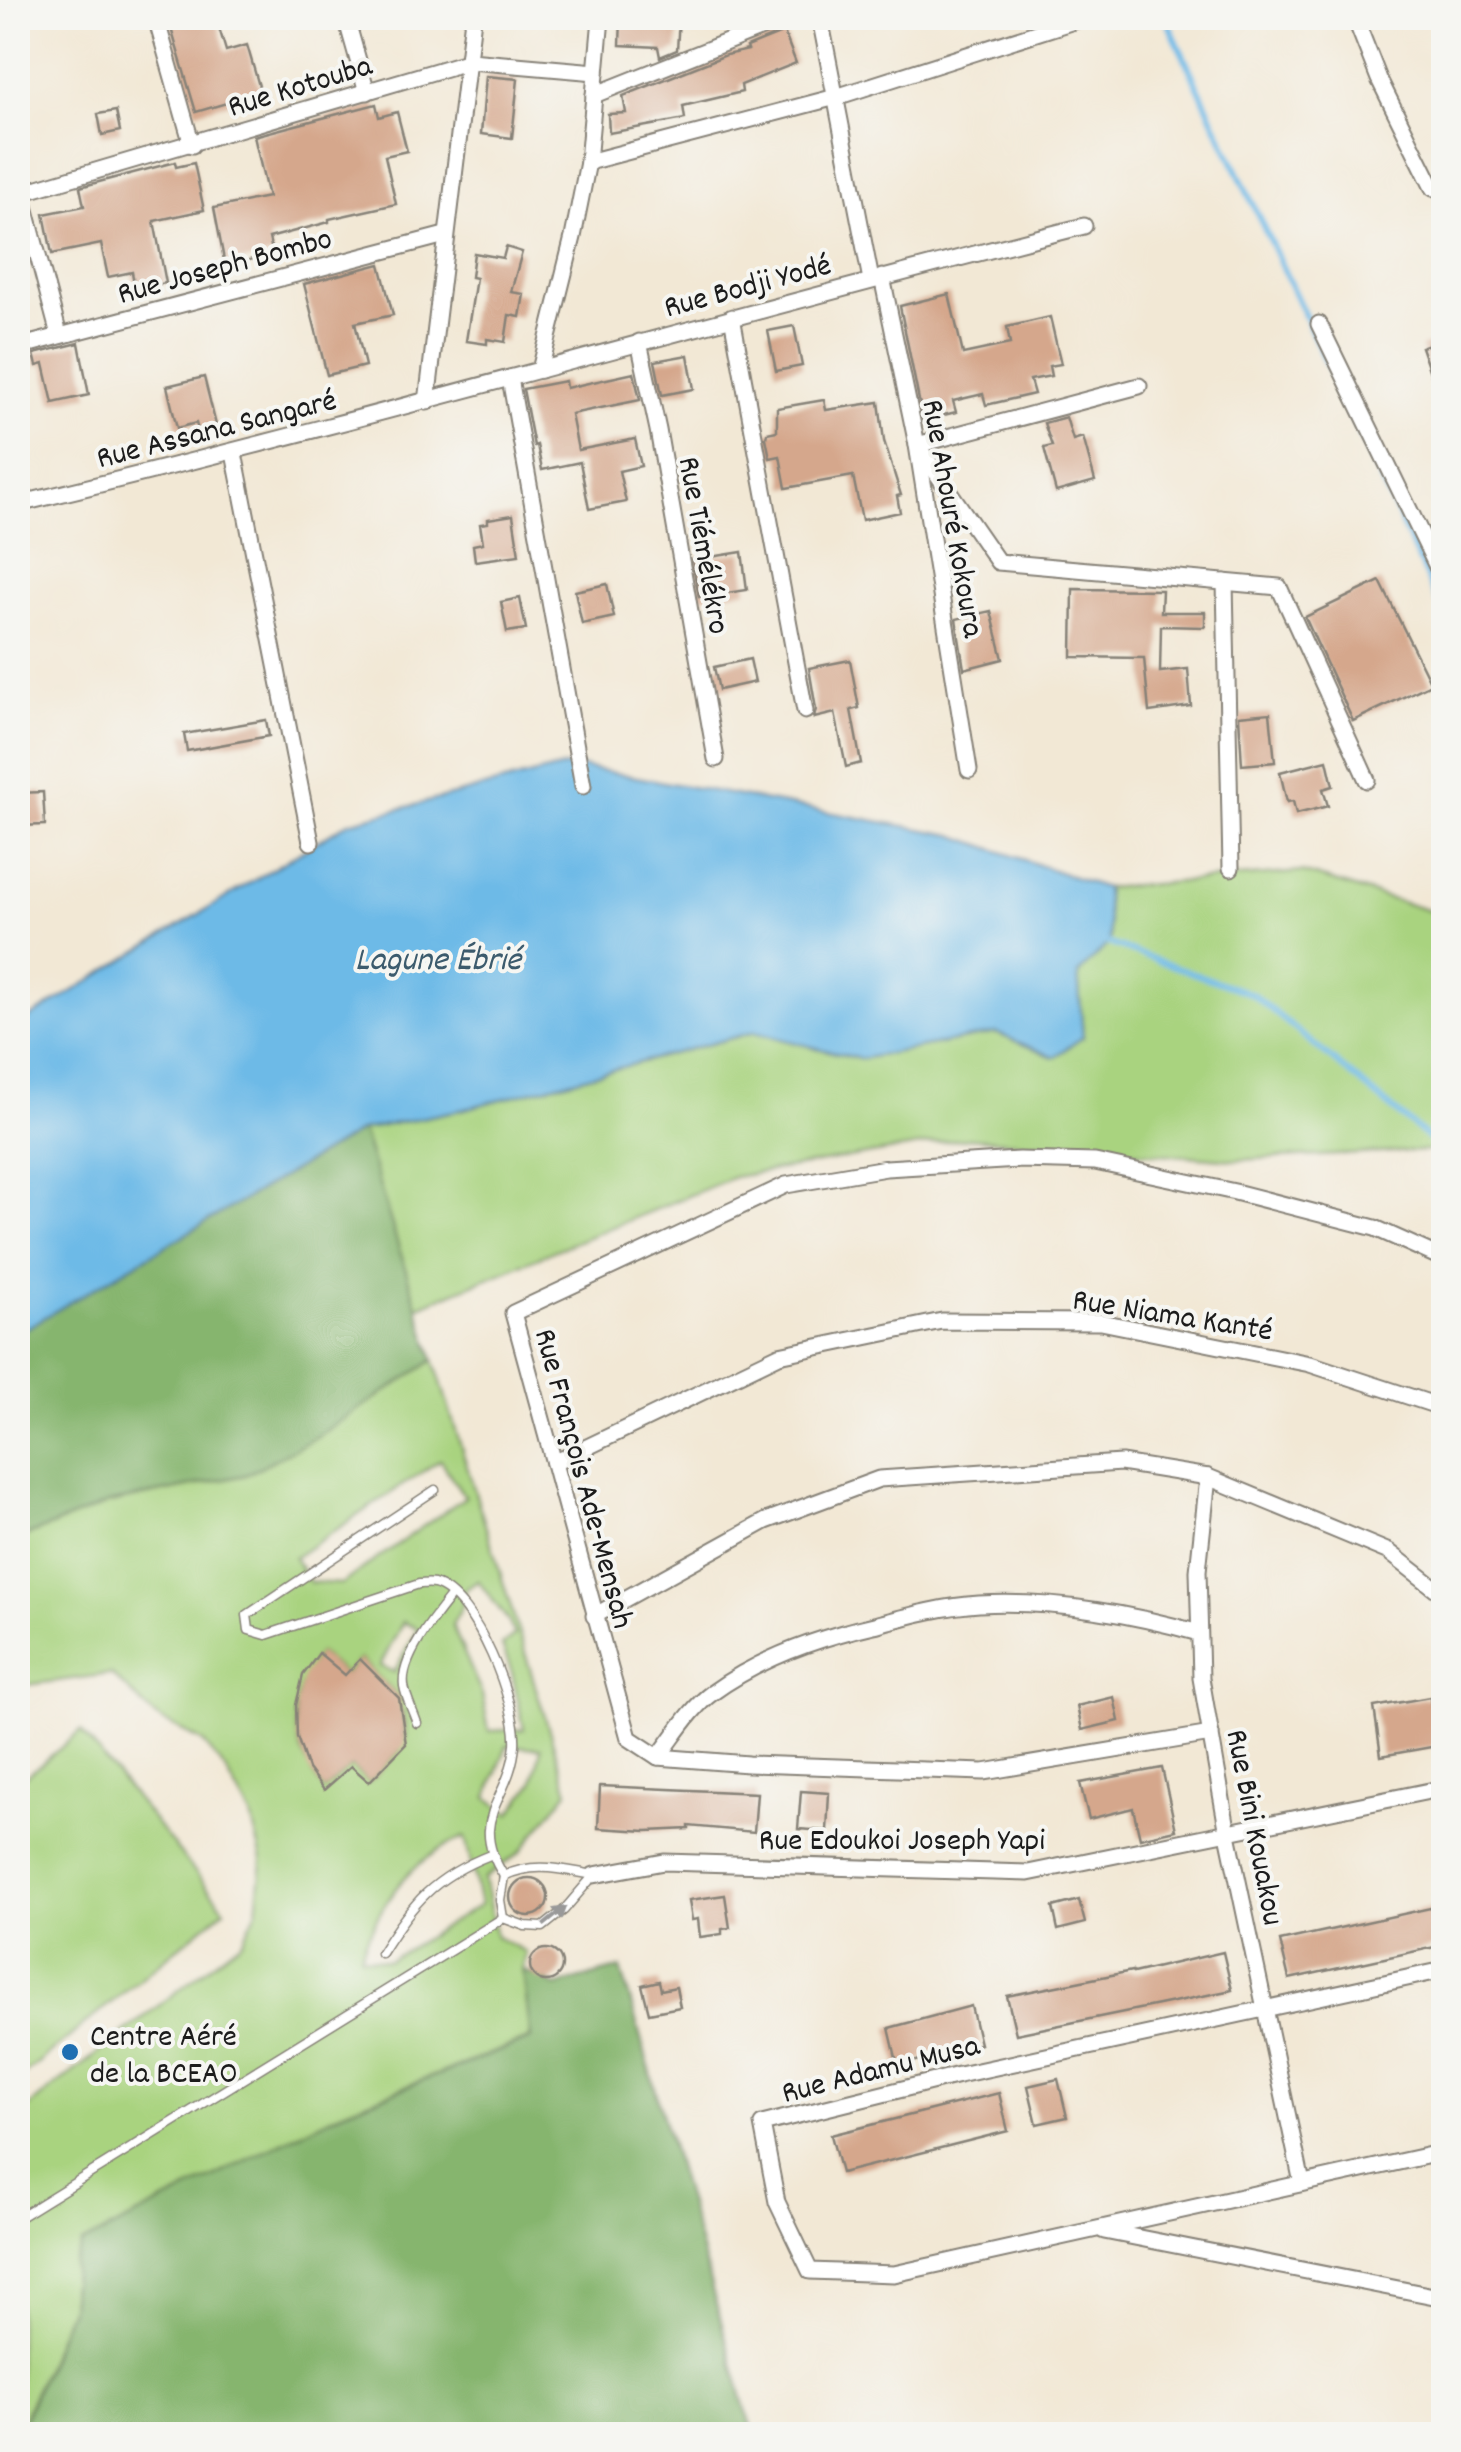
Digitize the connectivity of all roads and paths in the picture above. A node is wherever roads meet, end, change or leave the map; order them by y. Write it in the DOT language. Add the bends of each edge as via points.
graph roads {
  1 [pos="156,18"];
  2 [pos="346,18"];
  3 [pos="474,18"];
  4 [pos="602,18"];
  5 [pos="787,18"];
  6 [pos="820,18"];
  7 [pos="1083,18"];
  8 [pos="1355,18"];
  9 [pos="470,60"];
  10 [pos="596,72"];
  11 [pos="367,92"];
  12 [pos="594,95"];
  13 [pos="836,97"];
  14 [pos="192,145"];
  15 [pos="588,162"];
  16 [pos="19,187"];
  17 [pos="1434,188"];
  18 [pos="1084,226"];
  19 [pos="445,235"];
  20 [pos="876,278"];
  21 [pos="732,316"];
  22 [pos="1319,324"];
  23 [pos="59,335"];
  24 [pos="640,342"];
  25 [pos="18,347"];
  26 [pos="540,370"];
  27 [pos="510,378"];
  28 [pos="1139,386"];
  29 [pos="427,402"];
  30 [pos="917,444"];
  31 [pos="234,453"];
  32 [pos="18,504"];
  33 [pos="1225,582"];
  34 [pos="1444,582"];
  35 [pos="804,710"];
  36 [pos="716,759"];
  37 [pos="969,770"];
  38 [pos="1367,780"];
  39 [pos="583,786"];
  40 [pos="311,842"];
  41 [pos="1231,868"];
  42 [pos="1444,1259"];
  43 [pos="1444,1408"];
  44 [pos="554,1463"];
  45 [pos="1208,1477"];
  46 [pos="435,1490"];
  47 [pos="1444,1595"];
  48 [pos="451,1596"];
  49 [pos="594,1616"];
  50 [pos="1199,1633"];
  51 [pos="417,1723"];
  52 [pos="1210,1734"];
  53 [pos="658,1757"];
  54 [pos="1444,1788"];
  55 [pos="1228,1834"];
  56 [pos="490,1854"];
  57 [pos="594,1875"];
  58 [pos="504,1876"];
  59 [pos="503,1918"];
  60 [pos="381,1953"];
  61 [pos="1444,1970"];
  62 [pos="1265,2009"];
  63 [pos="1444,2152"];
  64 [pos="1302,2183"];
  65 [pos="18,2218"];
  66 [pos="1097,2229"];
  67 [pos="1444,2298"];
  1 -- 14 [label="street"];
  2 -- 11 [label="street"];
  3 -- 9 [label="street"];
  4 -- 10 [label="street"];
  5 -- 12 [label="street"];
  6 -- 13 [label="street, Rue Ahouré Kokoura"];
  7 -- 13 [label="street"];
  8 -- 17 [label="street"];
  9 -- 10 [label="street, Rue Kotouba"];
  9 -- 11 [label="street, Rue Kotouba"];
  9 -- 19 [label="street"];
  10 -- 12 [label="street"];
  11 -- 14 [label="street, Rue Kotouba"];
  12 -- 15 [label="street"];
  13 -- 15 [label="street"];
  13 -- 20 [label="street, Rue Ahouré Kokoura"];
  14 -- 16 [label="street, Rue Kotouba"];
  15 -- 26 [label="street"];
  16 -- 23 [label="street"];
  18 -- 20 [label="street, Rue Bodji Yodé"];
  19 -- 23 [label="street, Rue Joseph Bombo"];
  19 -- 29 [label="street"];
  20 -- 21 [label="street, Rue Bodji Yodé"];
  20 -- 30 [label="street, Rue Ahouré Kokoura"];
  21 -- 24 [label="street, Rue Bodji Yodé"];
  21 -- 35 [label="street"];
  22 -- 34 [label="street"];
  23 -- 25 [label="street, Rue Joseph Bombo"];
  24 -- 26 [label="street, Rue Bodji Yodé"];
  24 -- 36 [label="street, Rue Tiémélékro"];
  26 -- 27 [label="street, Rue Bodji Yodé"];
  27 -- 29 [label="street, Rue Bodji Yodé"];
  27 -- 39 [label="street"];
  28 -- 30 [label="street"];
  29 -- 31 [label="street, Rue Assana Sangaré"];
  30 -- 33 [label="street" via="998,562"];
  30 -- 37 [label="street, Rue Ahouré Kokoura"];
  31 -- 32 [label="street, Rue Assana Sangaré"];
  31 -- 40 [label="street"];
  33 -- 38 [label="street" via="1279,588"];
  33 -- 41 [label="street"];
  42 -- 44 [label="street, Rue François Ade-Mensah" via="1375,1228 1095,1162 886,1168 786,1185 513,1313"];
  43 -- 44 [label="street, Rue Niama Kanté" via="1310,1364 1101,1322 942,1320 779,1355"];
  44 -- 49 [label="street, Rue François Ade-Mensah"];
  45 -- 47 [label="street" via="1389,1552"];
  45 -- 49 [label="street" via="1121,1463 879,1480 766,1521"];
  45 -- 50 [label="street, Rue Bini Kouakou"];
  46 -- 48 [label="lane" via="247,1615 249,1630 266,1635 419,1584 436,1584"];
  48 -- 51 [label="lane" via="408,1662 403,1682"];
  48 -- 56 [label="lane" via="494,1659 513,1719 515,1746 490,1818"];
  49 -- 53 [label="street, Rue François Ade-Mensah" via="629,1738"];
  50 -- 52 [label="street, Rue Bini Kouakou"];
  50 -- 53 [label="street" via="1142,1616 1022,1603 976,1604 841,1632 770,1658 709,1695"];
  52 -- 53 [label="street" via="984,1772"];
  52 -- 55 [label="street, Rue Bini Kouakou"];
  54 -- 55 [label="street, Rue Edoukoi Joseph Yapi"];
  55 -- 57 [label="street, Rue Edoukoi Joseph Yapi" via="1028,1873 664,1862"];
  55 -- 62 [label="street, Rue Bini Kouakou"];
  56 -- 58 [label="lane"];
  56 -- 60 [label="lane" via="426,1890"];
  57 -- 58 [label="lane" via="526,1866"];
  59 -- 57 [label="lane, one-way" via="543,1927"];
  58 -- 59 [label="lane"];
  59 -- 65 [label="lane"];
  61 -- 62 [label="street, Rue Adamu Musa"];
  62 -- 64 [label="street, Rue Bini Kouakou"];
  62 -- 66 [label="street, Rue Adamu Musa" via="762,2124 777,2202 810,2271 894,2274"];
  63 -- 64 [label="street, Rue Adamu Musa"];
  64 -- 66 [label="street, Rue Adamu Musa"];
  66 -- 67 [label="street"];
}
